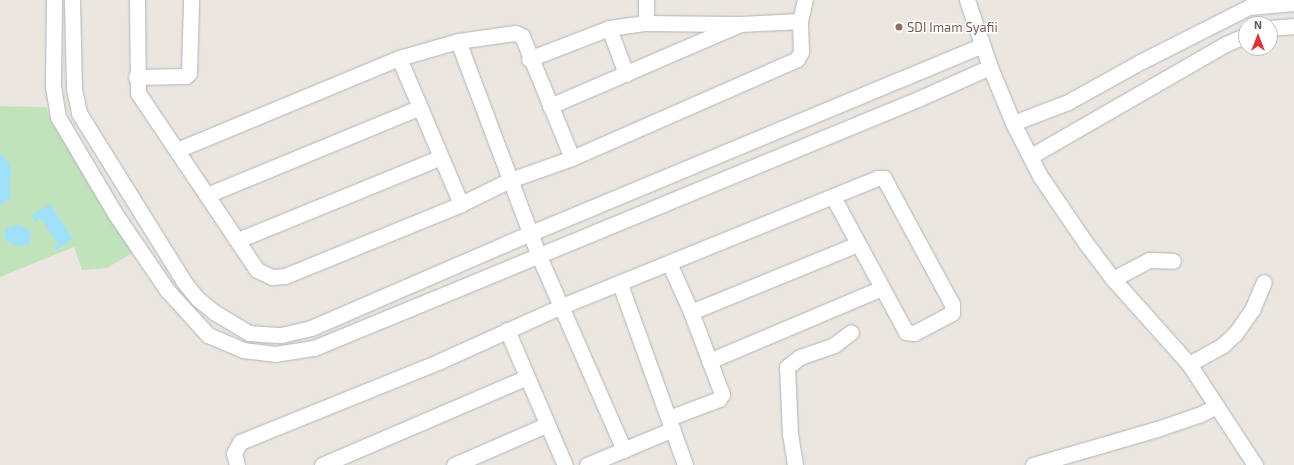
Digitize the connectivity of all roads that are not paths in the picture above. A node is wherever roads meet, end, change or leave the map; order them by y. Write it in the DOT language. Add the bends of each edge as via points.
graph roads {
  1 [pos="54,0"];
  2 [pos="72,0"];
  3 [pos="138,0"];
  4 [pos="191,0"];
  5 [pos="646,0"];
  6 [pos="805,0"];
  7 [pos="967,0"];
  8 [pos="1274,2"];
  9 [pos="1294,3"];
  10 [pos="800,21"];
  11 [pos="646,23"];
  12 [pos="740,24"];
  13 [pos="1294,26"];
  14 [pos="1278,27"];
  15 [pos="609,28"];
  16 [pos="1238,39"];
  17 [pos="458,41"];
  18 [pos="982,46"];
  19 [pos="399,58"];
  20 [pos="529,59"];
  21 [pos="990,67"];
  22 [pos="626,74"];
  23 [pos="136,77"];
  24 [pos="550,106"];
  25 [pos="420,107"];
  26 [pos="1013,123"];
  27 [pos="177,150"];
  28 [pos="1031,156"];
  29 [pos="441,157"];
  30 [pos="572,158"];
  31 [pos="510,180"];
  32 [pos="207,195"];
  33 [pos="833,197"];
  34 [pos="461,204"];
  35 [pos="531,233"];
  36 [pos="238,240"];
  37 [pos="858,244"];
  38 [pos="538,254"];
  39 [pos="1173,261"];
  40 [pos="669,263"];
  41 [pos="1113,279"];
  42 [pos="1264,282"];
  43 [pos="620,284"];
  44 [pos="882,288"];
  45 [pos="562,306"];
  46 [pos="691,312"];
  47 [pos="507,330"];
  48 [pos="851,332"];
  49 [pos="710,361"];
  50 [pos="1188,364"];
  51 [pos="525,378"];
  52 [pos="1216,406"];
  53 [pos="671,423"];
  54 [pos="546,425"];
  55 [pos="624,450"];
  56 [pos="238,465"];
  57 [pos="322,465"];
  58 [pos="454,465"];
  59 [pos="565,465"];
  60 [pos="587,465"];
  61 [pos="685,465"];
  62 [pos="795,465"];
  63 [pos="1033,465"];
  64 [pos="1255,465"];
  1 -- 38 [label="street" via="53,86 58,117 116,214 167,290 208,335 249,351 275,354 314,348"];
  2 -- 35 [label="street" via="74,89 79,113 184,282 198,299 214,312 249,333 281,335 311,328"];
  3 -- 23 [label="street"];
  4 -- 23 [label="street" via="189,73 186,76"];
  5 -- 11 [label="street"];
  6 -- 10 [label="street"];
  7 -- 18 [label="street"];
  8 -- 9 [label="street"];
  8 -- 26 [label="street" via="1249,7 1068,102"];
  10 -- 12 [label="street"];
  10 -- 30 [label="street" via="801,52 797,59"];
  11 -- 12 [label="street"];
  11 -- 15 [label="street"];
  12 -- 22 [label="street"];
  13 -- 14 [label="street"];
  15 -- 20 [label="street"];
  15 -- 22 [label="street"];
  16 -- 28 [label="street"];
  17 -- 19 [label="street"];
  17 -- 20 [label="street" via="518,34 522,36"];
  17 -- 31 [label="street"];
  18 -- 21 [label="street"];
  18 -- 35 [label="street"];
  19 -- 25 [label="street"];
  19 -- 27 [label="street"];
  20 -- 24 [label="street"];
  21 -- 26 [label="street"];
  21 -- 38 [label="street" via="918,99"];
  22 -- 24 [label="street"];
  23 -- 27 [label="street" via="138,93"];
  24 -- 30 [label="street"];
  25 -- 29 [label="street"];
  25 -- 32 [label="street"];
  26 -- 28 [label="street"];
  27 -- 32 [label="street"];
  28 -- 41 [label="street" via="1040,176"];
  29 -- 34 [label="street"];
  29 -- 36 [label="street"];
  30 -- 31 [label="street"];
  31 -- 34 [label="street"];
  31 -- 35 [label="street"];
  32 -- 36 [label="street"];
  33 -- 37 [label="street"];
  33 -- 40 [label="street"];
  33 -- 44 [label="street" via="878,178 884,178 952,304 952,313 910,334 906,332"];
  34 -- 36 [label="street" via="285,276 272,277 257,270"];
  35 -- 38 [label="street"];
  37 -- 44 [label="street"];
  37 -- 46 [label="street"];
  38 -- 45 [label="street"];
  39 -- 41 [label="street" via="1149,260"];
  40 -- 43 [label="street"];
  40 -- 46 [label="street"];
  41 -- 50 [label="street"];
  42 -- 50 [label="street" via="1252,310 1235,334 1223,345"];
  43 -- 45 [label="street"];
  43 -- 53 [label="street"];
  44 -- 49 [label="street"];
  45 -- 47 [label="street"];
  45 -- 55 [label="street"];
  46 -- 49 [label="street"];
  47 -- 51 [label="street"];
  47 -- 56 [label="street" via="440,361 240,442 234,453"];
  48 -- 62 [label="street" via="834,345 800,357 787,367 790,435"];
  49 -- 53 [label="street" via="722,390 719,399"];
  50 -- 52 [label="street"];
  51 -- 54 [label="street"];
  51 -- 57 [label="street"];
  52 -- 63 [label="street" via="1201,414 1157,429"];
  52 -- 64 [label="street"];
  53 -- 55 [label="street"];
  53 -- 61 [label="street"];
  54 -- 58 [label="street"];
  54 -- 59 [label="street"];
  55 -- 60 [label="street"];
}
